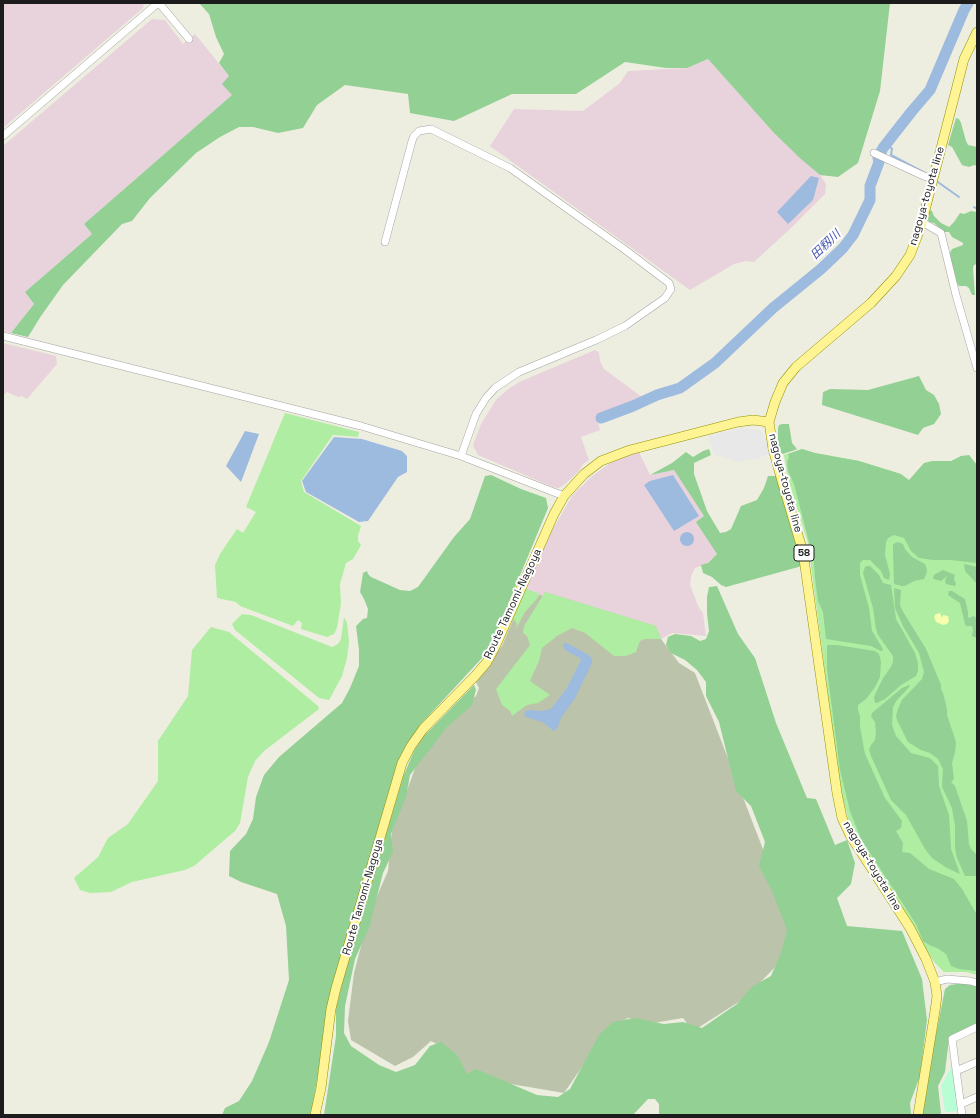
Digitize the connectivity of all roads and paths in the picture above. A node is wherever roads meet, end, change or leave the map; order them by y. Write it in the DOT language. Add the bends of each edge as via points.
graph roads {
  1 [pos="159,3"];
  2 [pos="977,32"];
  3 [pos="189,39"];
  4 [pos="3,136"];
  5 [pos="876,154"];
  6 [pos="933,179"];
  7 [pos="922,222"];
  8 [pos="385,242"];
  9 [pos="3,336"];
  10 [pos="977,368"];
  11 [pos="769,422"];
  12 [pos="461,456"];
  13 [pos="564,496"];
  14 [pos="935,982"];
  15 [pos="977,983"];
  16 [pos="977,1027"];
  17 [pos="977,1062"];
  18 [pos="956,1071"];
  19 [pos="977,1097"];
  20 [pos="961,1104"];
  21 [pos="315,1115"];
  22 [pos="918,1115"];
  23 [pos="962,1115"];
  1 -- 3 [label="street"];
  1 -- 4 [label="street"];
  2 -- 6 [label="main road, nagoya-toyota line / 58" via="964,58"];
  5 -- 6 [label="street"];
  6 -- 7 [label="main road, nagoya-toyota line / 58"];
  7 -- 10 [label="street" via="941,233"];
  7 -- 11 [label="main road, nagoya-toyota line / 58" via="910,255 896,276 871,303 796,367 783,383"];
  8 -- 12 [label="street" via="414,136 419,131 431,129 510,168 669,282 671,289 665,298 625,326 519,372 495,388 476,414"];
  9 -- 12 [label="street" via="361,426"];
  11 -- 13 [label="main road, Route Tamomi-Nagoya" via="738,422 630,450 601,461 584,474"];
  11 -- 14 [label="main road, nagoya-toyota line / 58" via="782,481 804,552 842,818 850,835 910,928"];
  12 -- 13 [label="street"];
  13 -- 21 [label="main road, Route Tamomi-Nagoya" via="487,662 423,729 402,763 336,988"];
  14 -- 15 [label="street" via="948,979"];
  14 -- 22 [label="main road, nagoya-toyota line / 58" via="937,996"];
  16 -- 18 [label="street" via="952,1039"];
  17 -- 18 [label="street"];
  18 -- 20 [label="street"];
  19 -- 20 [label="street"];
  20 -- 23 [label="street"];
}
